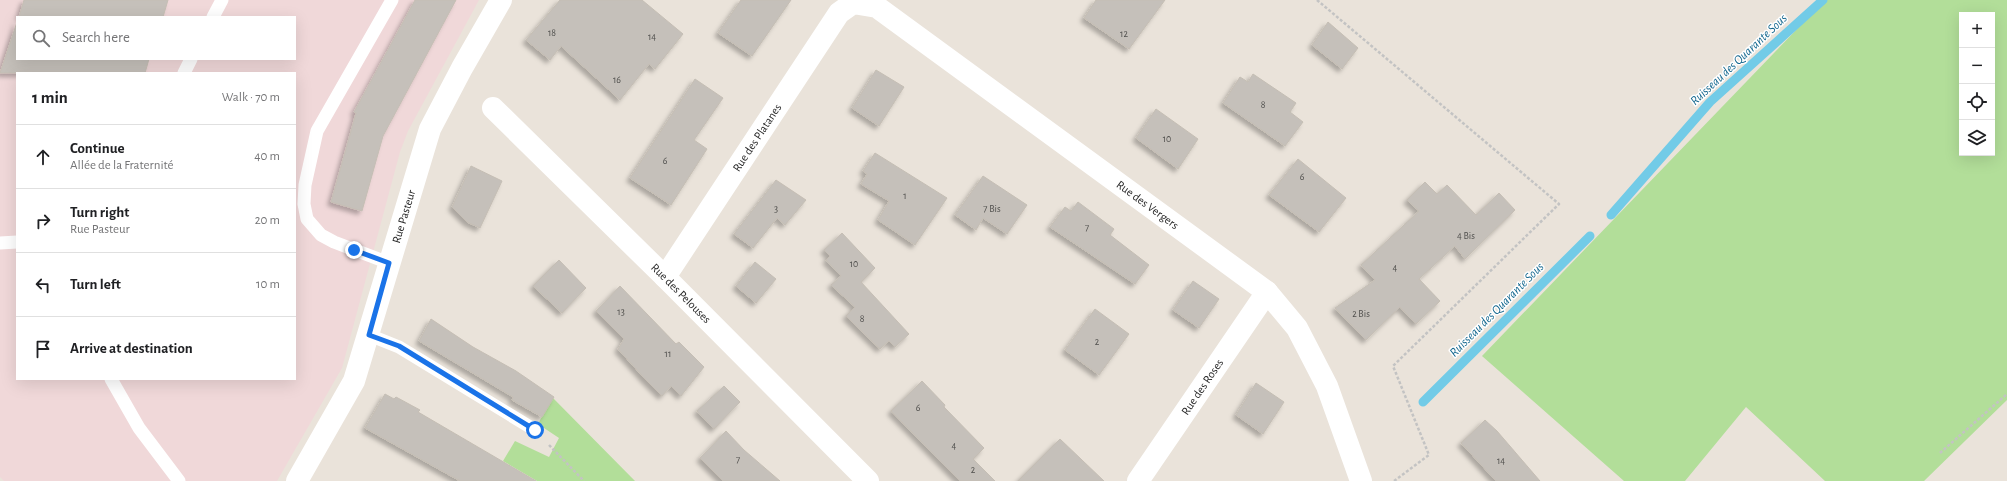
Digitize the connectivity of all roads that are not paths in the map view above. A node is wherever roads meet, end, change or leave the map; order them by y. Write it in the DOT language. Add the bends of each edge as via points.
graph roads {
  1 [pos="222,0"];
  2 [pos="392,0"];
  3 [pos="501,0"];
  4 [pos="853,3"];
  5 [pos="214,16"];
  6 [pos="190,60"];
  7 [pos="184,72"];
  8 [pos="493,108"];
  9 [pos="16,242"];
  10 [pos="0,243"];
  11 [pos="389,263"];
  12 [pos="665,277"];
  13 [pos="1267,292"];
  14 [pos="369,335"];
  15 [pos="113,380"];
  16 [pos="535,430"];
  17 [pos="179,481"];
  18 [pos="297,481"];
  19 [pos="868,481"];
  20 [pos="1138,481"];
  21 [pos="1361,481"];
  1 -- 5 [label="lane"];
  2 -- 11 [label="lane" via="317,130 305,184 304,204 307,219 321,234 334,242"];
  3 -- 11 [label="street, Rue Pasteur" via="430,129"];
  4 -- 12 [label="street, Rue des Platanes" via="839,13"];
  4 -- 13 [label="street, Rue des Vergers" via="877,7"];
  6 -- 7 [label="lane"];
  8 -- 12 [label="street, Rue des Pelouses"];
  9 -- 10 [label="lane"];
  11 -- 14 [label="street, Rue Pasteur"];
  12 -- 19 [label="street, Rue des Pelouses"];
  13 -- 20 [label="street, Rue des Roses"];
  13 -- 21 [label="street, Rue des Vergers" via="1297,328 1327,386"];
  14 -- 16 [label="lane" via="399,346"];
  14 -- 18 [label="street, Rue Pasteur" via="354,381"];
  15 -- 17 [label="lane" via="139,428"];
}
